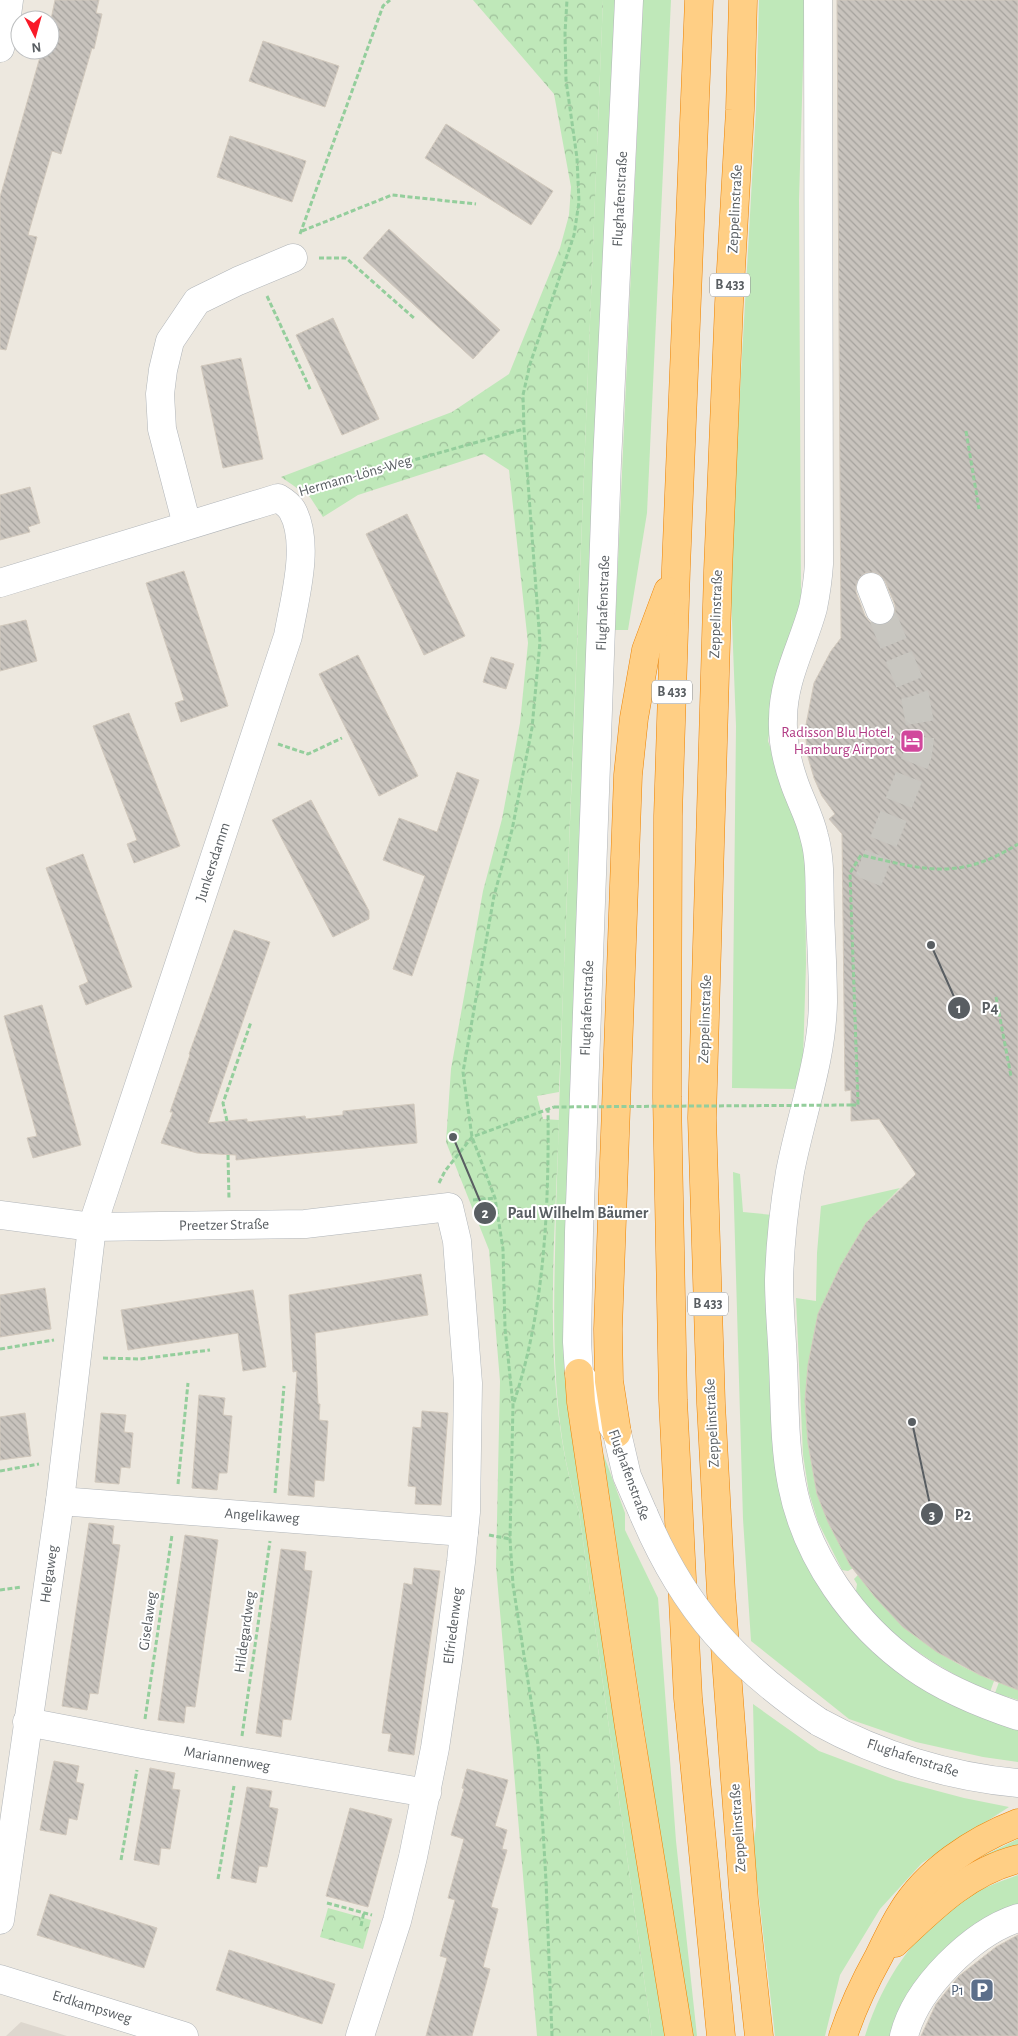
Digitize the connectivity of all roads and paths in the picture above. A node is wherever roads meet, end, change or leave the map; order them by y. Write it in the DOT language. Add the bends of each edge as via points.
graph roads {
  1 [pos="9,0"];
  2 [pos="390,0"];
  3 [pos="567,0"];
  4 [pos="629,0"];
  5 [pos="699,0"];
  6 [pos="743,0"];
  7 [pos="818,0"];
  8 [pos="0,48"];
  9 [pos="476,204"];
  10 [pos="301,231"];
  11 [pos="293,258"];
  12 [pos="256,273"];
  13 [pos="415,319"];
  14 [pos="311,391"];
  15 [pos="524,429"];
  16 [pos="966,431"];
  17 [pos="278,498"];
  18 [pos="979,509"];
  19 [pos="186,524"];
  20 [pos="676,568"];
  21 [pos="0,582"];
  22 [pos="254,736"];
  23 [pos="342,738"];
  24 [pos="1018,844"];
  25 [pos="996,997"];
  26 [pos="251,1022"];
  27 [pos="1011,1076"];
  28 [pos="548,1108"];
  29 [pos="227,1121"];
  30 [pos="472,1138"];
  31 [pos="228,1155"];
  32 [pos="436,1208"];
  33 [pos="0,1215"];
  34 [pos="230,1225"];
  35 [pos="92,1227"];
  36 [pos="78,1346"];
  37 [pos="0,1349"];
  38 [pos="210,1350"];
  39 [pos="579,1374"];
  40 [pos="188,1383"];
  41 [pos="284,1386"];
  42 [pos="513,1405"];
  43 [pos="617,1433"];
  44 [pos="64,1460"];
  45 [pos="0,1471"];
  46 [pos="60,1501"];
  47 [pos="175,1509"];
  48 [pos="273,1517"];
  49 [pos="464,1532"];
  50 [pos="1018,1716"];
  51 [pos="27,1722"];
  52 [pos="142,1744"];
  53 [pos="238,1761"];
  54 [pos="1018,1783"];
  55 [pos="427,1793"];
  56 [pos="1018,1823"];
  57 [pos="1018,1859"];
  58 [pos="121,1860"];
  59 [pos="218,1879"];
  60 [pos="327,1902"];
  61 [pos="364,1912"];
  62 [pos="1018,1918"];
  63 [pos="0,1920"];
  64 [pos="397,1921"];
  65 [pos="361,1926"];
  66 [pos="877,1959"];
  67 [pos="0,1979"];
  68 [pos="184,2036"];
  69 [pos="360,2036"];
  70 [pos="552,2036"];
  71 [pos="679,2036"];
  72 [pos="721,2036"];
  73 [pos="759,2036"];
  74 [pos="843,2036"];
  75 [pos="904,2036"];
  1 -- 8 [label="street"];
  2 -- 10 [label="path" via="383,6"];
  3 -- 15 [label="path" via="566,80 577,158 579,202 574,235 530,364 524,395"];
  4 -- 39 [label="street, Flughafenstraße" via="607,462 579,1232"];
  5 -- 20 [label="highway, B 433"];
  6 -- 73 [label="highway, Zeppelinstraße / B 433" via="718,571 702,1118 720,1592 744,1900"];
  7 -- 50 [label="street" via="819,564 812,611 791,671 782,716 787,758 814,836 818,862 823,1003 818,1050 790,1173 782,1233 779,1282 787,1455 797,1507 807,1537 839,1592 865,1624 915,1668 984,1704"];
  9 -- 10 [label="path" via="392,195"];
  10 -- 11 [label="path"];
  11 -- 12 [label="street"];
  11 -- 13 [label="path" via="346,258"];
  12 -- 14 [label="path"];
  12 -- 19 [label="street" via="197,301 170,341 162,370 162,429"];
  15 -- 17 [label="path, Hermann-Löns-Weg"];
  15 -- 30 [label="path" via="540,642 532,728 512,830 494,896 463,1072"];
  16 -- 18 [label="path"];
  17 -- 19 [label="street, Hermann-Löns-Weg"];
  17 -- 22 [label="street, Junkersdamm" via="292,509 298,525 301,563 288,636"];
  19 -- 21 [label="street, Hermann-Löns-Weg"];
  20 -- 43 [label="highway" via="646,650 628,775 608,1330 609,1381"];
  20 -- 72 [label="highway, B 433" via="668,816 667,1078 673,1400 688,1698"];
  22 -- 23 [label="path" via="308,754"];
  22 -- 35 [label="street, Junkersdamm"];
  24 -- 28 [label="path, bridge" via="982,862 942,870 911,867 862,855 850,873 858,1105"];
  25 -- 27 [label="path"];
  26 -- 29 [label="path" via="223,1103"];
  28 -- 30 [label="path"];
  28 -- 42 [label="path" via="541,1276 532,1335"];
  30 -- 32 [label="path" via="446,1171"];
  30 -- 42 [label="path" via="495,1198 502,1249 505,1328"];
  31 -- 34 [label="path"];
  32 -- 34 [label="street, Preetzer Straße" via="305,1224"];
  32 -- 49 [label="street, Elfriedenweg" via="457,1240 468,1383"];
  33 -- 35 [label="street, Preetzer Straße"];
  34 -- 35 [label="street, Preetzer Straße"];
  35 -- 36 [label="street, Helgaweg"];
  36 -- 37 [label="path"];
  36 -- 38 [label="path" via="140,1360"];
  36 -- 44 [label="street, Helgaweg"];
  39 -- 43 [label="street, Flughafenstraße"];
  39 -- 71 [label="highway" via="629,1727"];
  40 -- 47 [label="path, Giselaweg"];
  41 -- 48 [label="path, Hildegardweg"];
  42 -- 70 [label="path" via="510,1539 513,1585 538,1745"];
  43 -- 54 [label="street, Flughafenstraße, bridge" via="627,1476 657,1546 681,1587 724,1644 768,1686 840,1734 947,1772"];
  44 -- 45 [label="path"];
  44 -- 46 [label="street, Helgaweg"];
  46 -- 47 [label="street, Angelikaweg"];
  46 -- 51 [label="street, Helgaweg"];
  47 -- 48 [label="street, Angelikaweg"];
  47 -- 52 [label="path, Giselaweg"];
  48 -- 49 [label="street, Angelikaweg"];
  48 -- 53 [label="path, Hildegardweg"];
  49 -- 55 [label="street, Elfriedenweg"];
  51 -- 52 [label="street, Mariannenweg"];
  51 -- 63 [label="street, Helgaweg"];
  52 -- 53 [label="street, Mariannenweg"];
  52 -- 58 [label="path, Giselaweg"];
  53 -- 55 [label="street, Mariannenweg"];
  53 -- 59 [label="path, Hildegardweg"];
  55 -- 64 [label="street, Elfriedenweg"];
  56 -- 66 [label="highway" via="978,1841 929,1879 902,1911"];
  57 -- 66 [label="highway" via="982,1872 957,1887"];
  60 -- 61 [label="path"];
  61 -- 64 [label="path"];
  61 -- 65 [label="path"];
  62 -- 75 [label="street" via="980,1937 953,1960 923,1995"];
  64 -- 69 [label="street, Elfriedenweg"];
  66 -- 74 [label="highway" via="866,1977"];
  67 -- 68 [label="street, Erdkampsweg"];
}
